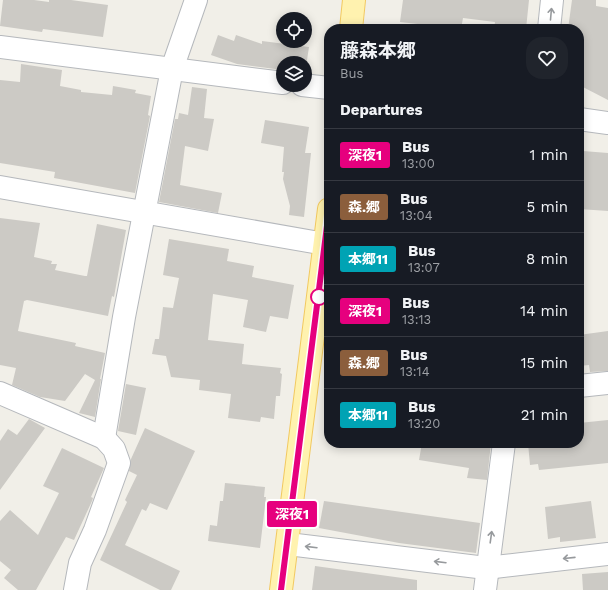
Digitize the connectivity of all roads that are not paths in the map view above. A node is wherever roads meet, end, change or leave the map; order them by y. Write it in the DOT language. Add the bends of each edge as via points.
graph roads {
  1 [pos="196,0"];
  2 [pos="354,0"];
  3 [pos="552,0"];
  4 [pos="351,24"];
  5 [pos="550,24"];
  6 [pos="0,48"];
  7 [pos="172,69"];
  8 [pos="276,82"];
  9 [pos="312,86"];
  10 [pos="324,87"];
  11 [pos="584,120"];
  12 [pos="608,123"];
  13 [pos="0,187"];
  14 [pos="144,213"];
  15 [pos="324,244"];
  16 [pos="324,252"];
  17 [pos="608,383"];
  18 [pos="584,385"];
  19 [pos="0,393"];
  20 [pos="104,438"];
  21 [pos="503,448"];
  22 [pos="288,544"];
  23 [pos="608,554"];
  24 [pos="486,568"];
  25 [pos="75,590"];
  26 [pos="281,590"];
  27 [pos="485,590"];
  1 -- 7 [label="street"];
  2 -- 4 [label="main road"];
  5 -- 3 [label="street, one-way"];
  6 -- 7 [label="street"];
  7 -- 8 [label="street"];
  7 -- 14 [label="street"];
  9 -- 10 [label="street"];
  11 -- 12 [label="street"];
  13 -- 14 [label="street"];
  14 -- 15 [label="street"];
  14 -- 20 [label="street"];
  16 -- 22 [label="main road"];
  17 -- 18 [label="street"];
  19 -- 20 [label="street"];
  20 -- 25 [label="street" via="114,449 119,463 80,563"];
  24 -- 21 [label="street, one-way"];
  24 -- 22 [label="street, one-way"];
  22 -- 26 [label="main road"];
  23 -- 24 [label="street, one-way"];
  24 -- 27 [label="street"];
}
